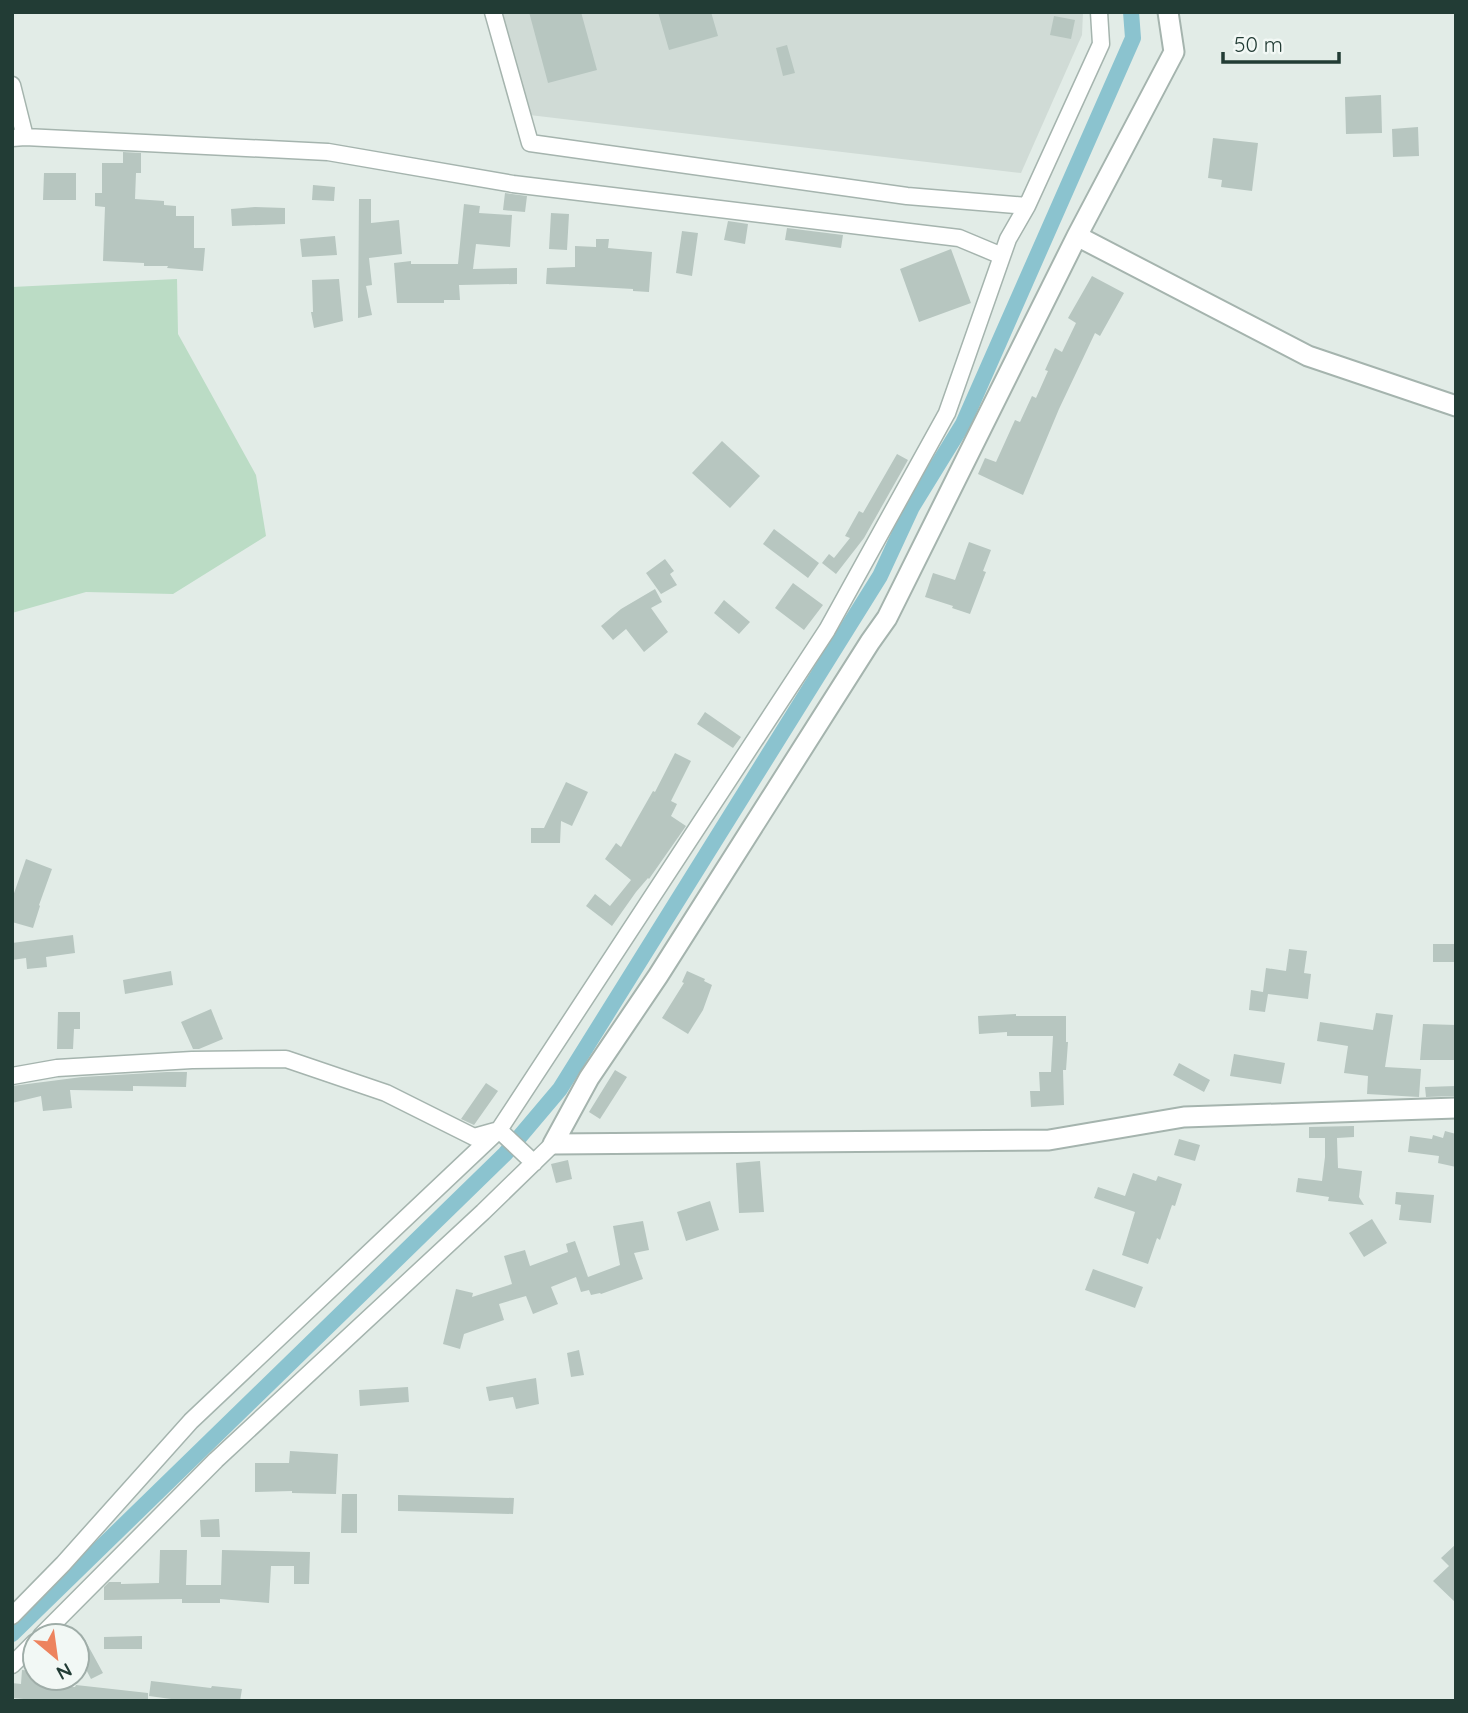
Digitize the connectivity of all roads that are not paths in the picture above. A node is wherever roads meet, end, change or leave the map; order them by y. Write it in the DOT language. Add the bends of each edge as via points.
graph roads {
  1 [pos="493,12"];
  2 [pos="1099,12"];
  3 [pos="1168,12"];
  4 [pos="12,85"];
  5 [pos="18,137"];
  6 [pos="1027,205"];
  7 [pos="1077,236"];
  8 [pos="1002,256"];
  9 [pos="1456,406"];
  10 [pos="12,1076"];
  11 [pos="1456,1108"];
  12 [pos="499,1130"];
  13 [pos="553,1144"];
  14 [pos="534,1163"];
  15 [pos="12,1616"];
  16 [pos="55,1622"];
  1 -- 6 [label="street" via="530,143 907,196"];
  2 -- 6 [label="street" via="1101,44"];
  3 -- 7 [label="street" via="1174,52"];
  4 -- 5 [label="street"];
  5 -- 8 [label="street" via="328,152 513,184 959,238"];
  6 -- 8 [label="street"];
  7 -- 9 [label="street" via="1308,356"];
  7 -- 13 [label="street" via="887,618 589,1078"];
  8 -- 12 [label="street" via="947,413 827,630"];
  10 -- 12 [label="street" via="57,1068 286,1059 386,1093 474,1137"];
  11 -- 13 [label="street" via="1184,1117 1049,1140"];
  12 -- 14 [label="street"];
  12 -- 15 [label="street" via="191,1421"];
  13 -- 14 [label="street"];
  14 -- 16 [label="street" via="216,1460"];
}
